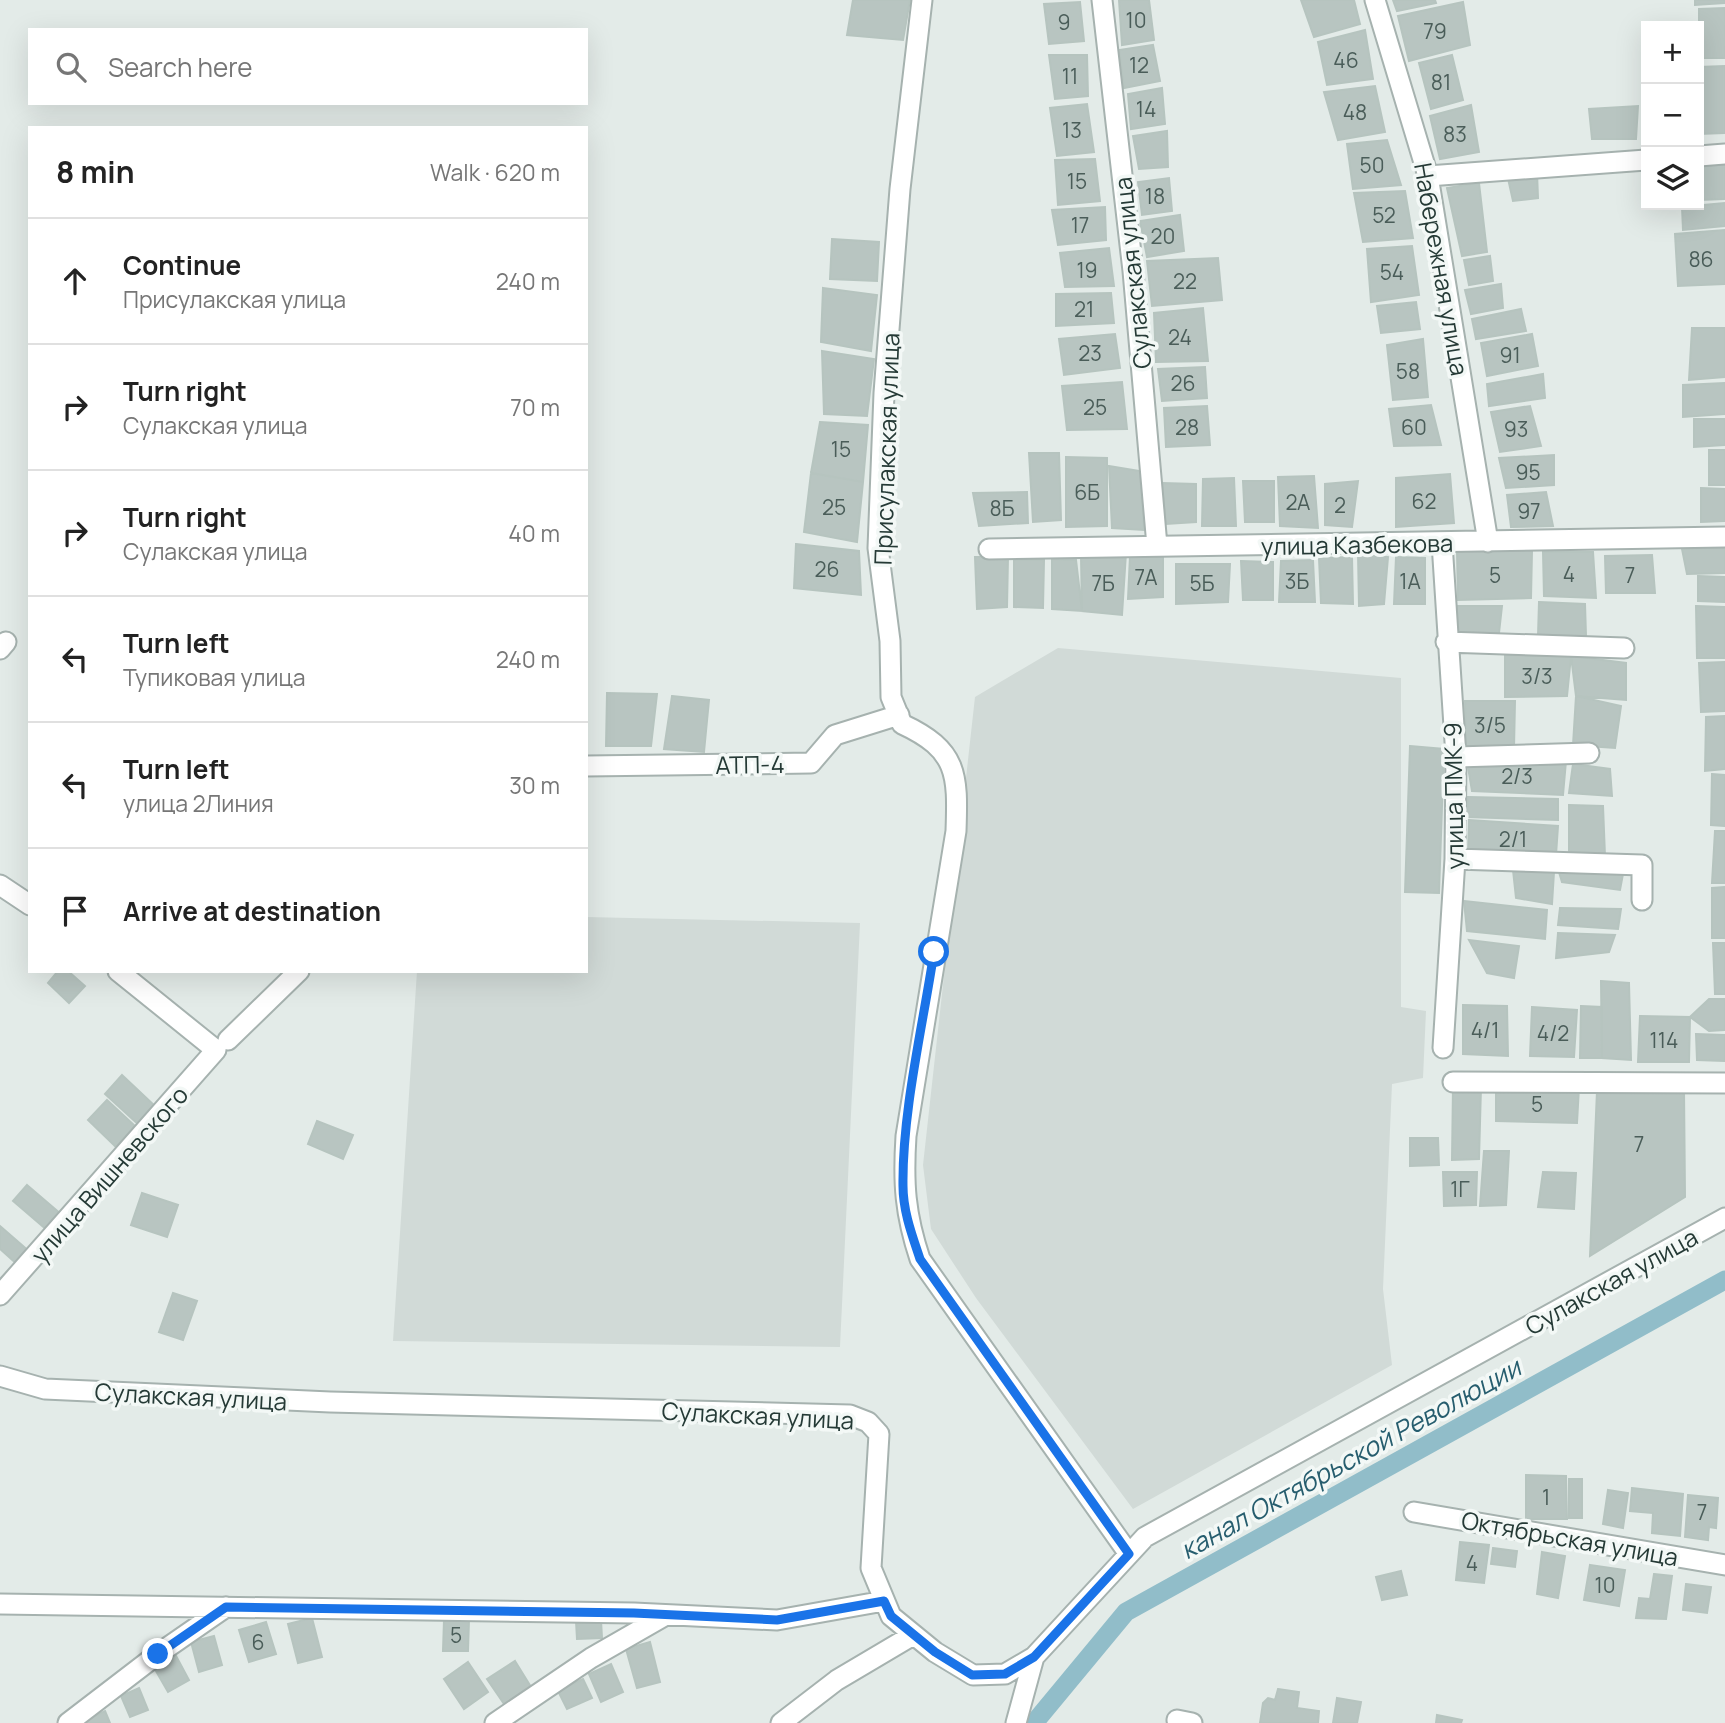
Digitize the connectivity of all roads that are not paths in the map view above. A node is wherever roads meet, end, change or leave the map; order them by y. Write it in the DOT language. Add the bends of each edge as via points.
graph roads {
  1 [pos="922,0"];
  2 [pos="1102,0"];
  3 [pos="1375,0"];
  4 [pos="1725,154"];
  5 [pos="1704,156"];
  6 [pos="1641,160"];
  7 [pos="1428,176"];
  8 [pos="1725,537"];
  9 [pos="1488,542"];
  10 [pos="1442,543"];
  11 [pos="1157,546"];
  12 [pos="989,548"];
  13 [pos="1446,642"];
  14 [pos="1624,648"];
  15 [pos="899,715"];
  16 [pos="1589,752"];
  17 [pos="1456,757"];
  18 [pos="588,766"];
  19 [pos="1455,859"];
  20 [pos="0,885"];
  21 [pos="1642,900"];
  22 [pos="28,904"];
  23 [pos="121,973"];
  24 [pos="297,973"];
  25 [pos="222,1045"];
  26 [pos="1443,1048"];
  27 [pos="1453,1082"];
  28 [pos="1725,1083"];
  29 [pos="1725,1218"];
  30 [pos="0,1295"];
  31 [pos="0,1376"];
  32 [pos="1414,1512"];
  33 [pos="1129,1554"];
  34 [pos="1725,1565"];
  35 [pos="884,1601"];
  36 [pos="0,1604"];
  37 [pos="226,1607"];
  38 [pos="666,1615"];
  39 [pos="913,1634"];
  40 [pos="1034,1657"];
  41 [pos="68,1723"];
  42 [pos="495,1723"];
  43 [pos="780,1723"];
  44 [pos="1016,1723"];
  1 -- 15 [label="street, Присулакская улица" via="900,190 884,393 878,548 890,641 891,697"];
  2 -- 11 [label="street, Сулакская улица" via="1133,271"];
  3 -- 7 [label="street, Набережная улица"];
  4 -- 5 [label="street"];
  6 -- 7 [label="street"];
  7 -- 9 [label="street, Набережная улица"];
  8 -- 9 [label="street, улица Казбекова"];
  9 -- 10 [label="street, улица Казбекова"];
  10 -- 11 [label="street, улица Казбекова"];
  10 -- 13 [label="street, улица ПМК-9"];
  11 -- 12 [label="street, улица Казбекова"];
  13 -- 14 [label="street"];
  13 -- 17 [label="street, улица ПМК-9"];
  15 -- 18 [label="street, АТП-4" via="835,735 811,763"];
  15 -- 33 [label="street" via="902,724 946,752 957,789 956,831 906,1136 903,1188 908,1224 920,1259"];
  16 -- 17 [label="street"];
  17 -- 19 [label="street, улица ПМК-9"];
  19 -- 21 [label="street" via="1642,865"];
  19 -- 26 [label="street, улица ПМК-9"];
  20 -- 22 [label="street"];
  23 -- 25 [label="street"];
  24 -- 25 [label="street"];
  25 -- 30 [label="street, улица Вишневского"];
  27 -- 28 [label="street"];
  29 -- 33 [label="street, Сулакская улица" via="1145,1537"];
  31 -- 35 [label="street, Сулакская улица" via="45,1389 330,1402 850,1415 868,1422 879,1434 871,1568"];
  32 -- 34 [label="street, Октябрьская улица"];
  33 -- 40 [label="street, Сулакская улица"];
  35 -- 38 [label="street" via="777,1620"];
  35 -- 39 [label="street, Сулакская улица" via="891,1616"];
  36 -- 37 [label="street"];
  37 -- 38 [label="street"];
  37 -- 41 [label="street"];
  38 -- 42 [label="street" via="591,1658"];
  39 -- 40 [label="street, Сулакская улица" via="972,1675 1005,1674"];
  39 -- 43 [label="street" via="837,1680"];
  40 -- 44 [label="street"];
}
